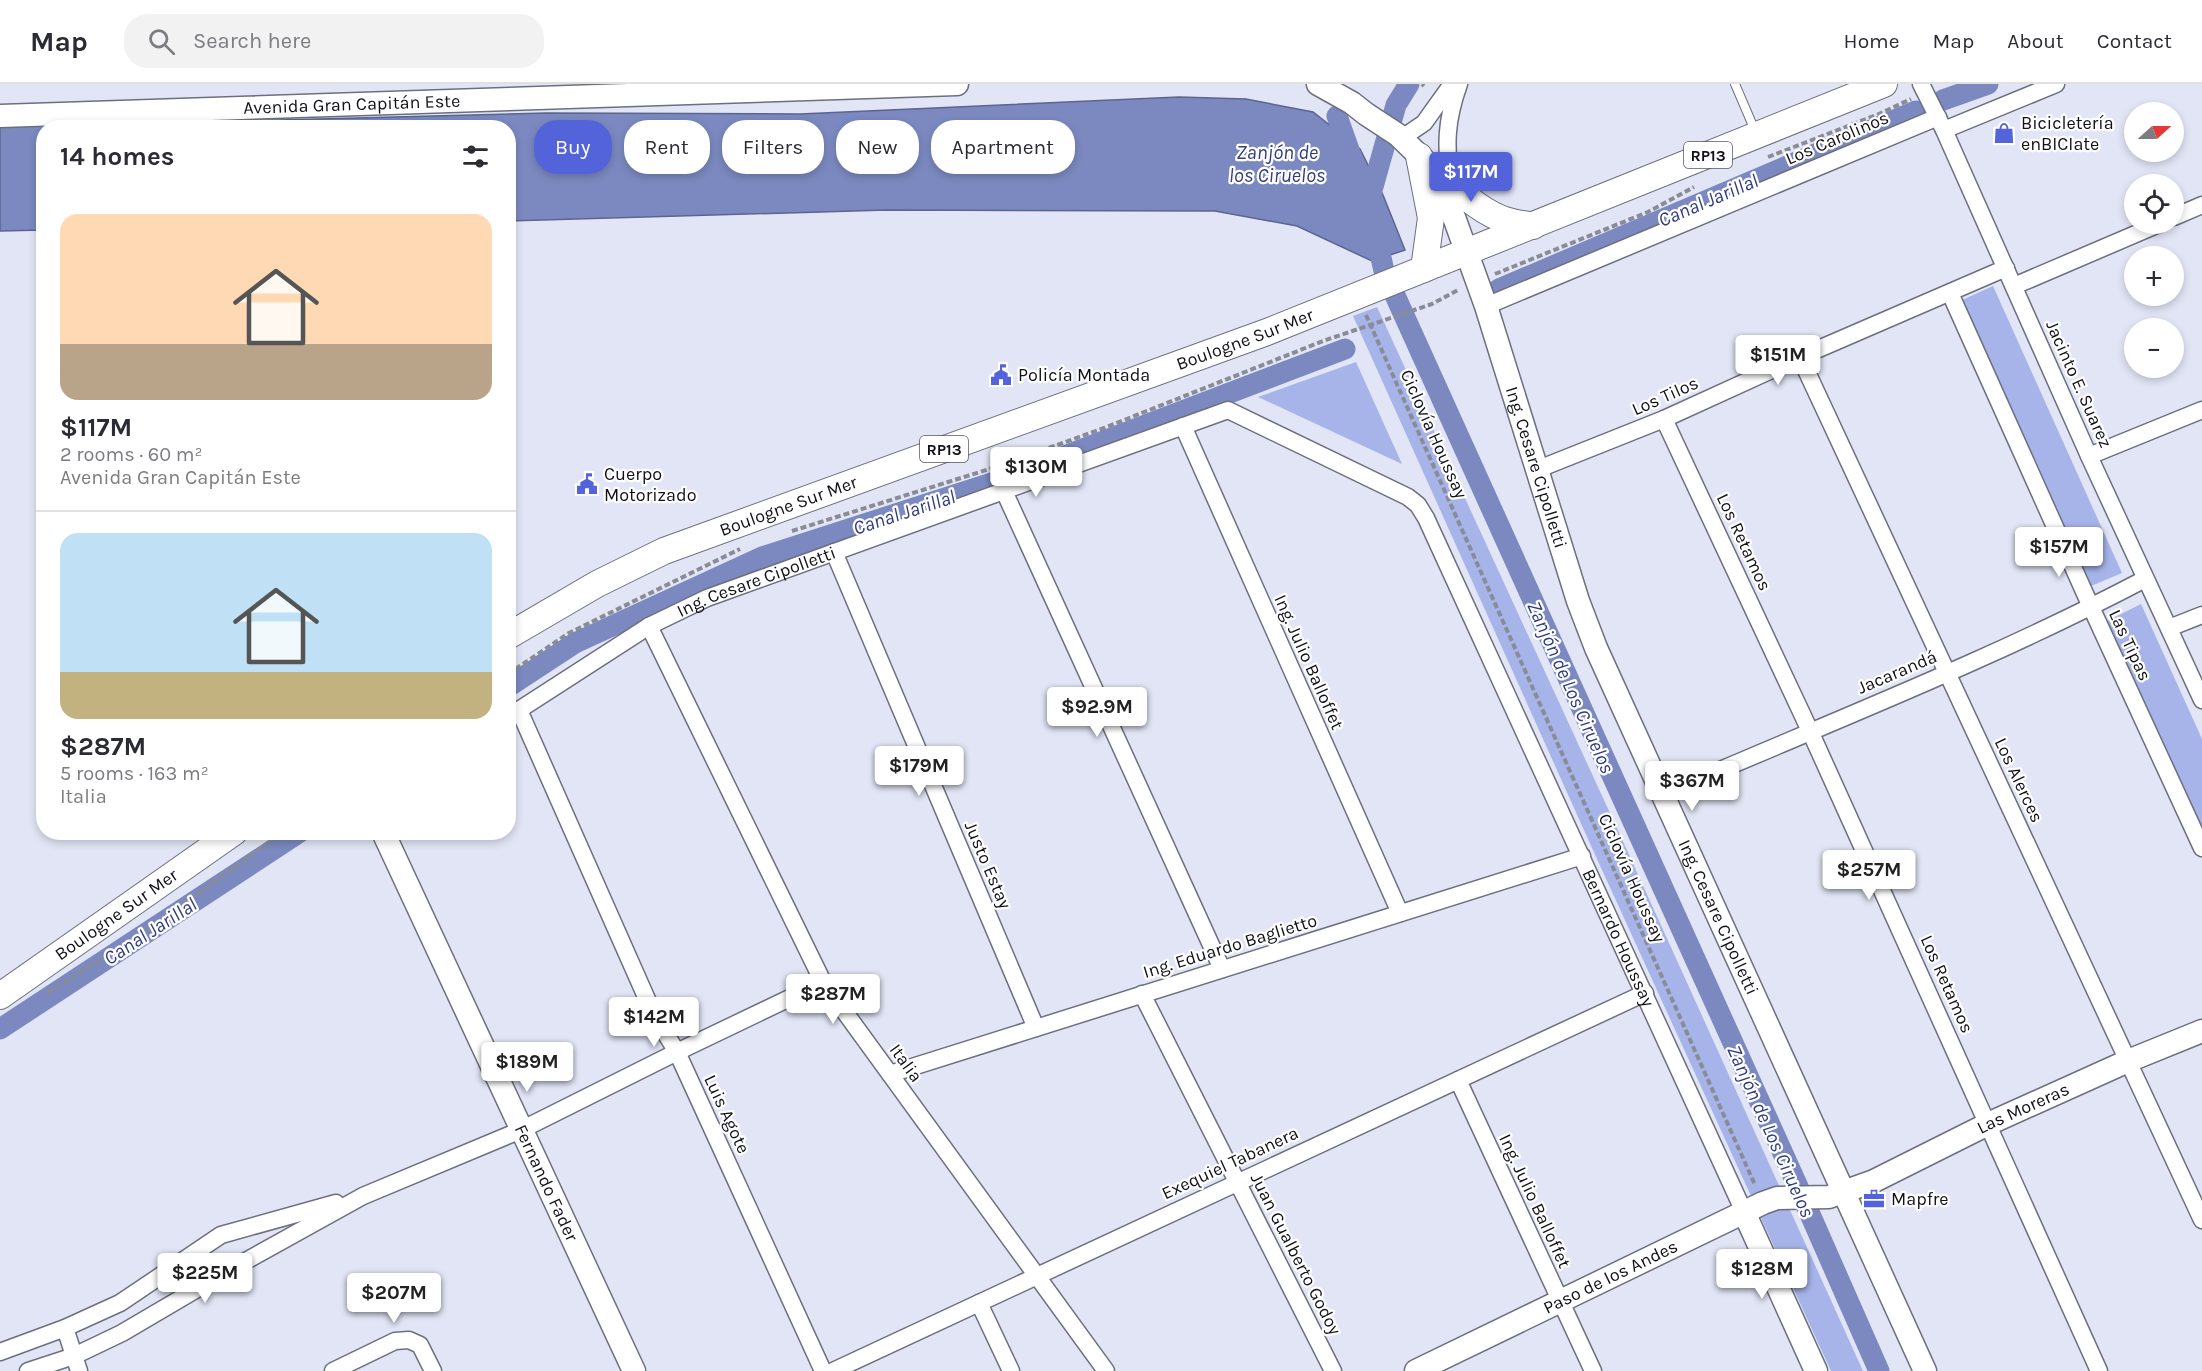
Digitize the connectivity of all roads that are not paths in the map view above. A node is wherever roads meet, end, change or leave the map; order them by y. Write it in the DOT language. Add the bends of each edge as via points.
graph roads {
  1 [pos="957,84"];
  2 [pos="1318,84"];
  3 [pos="1452,84"];
  4 [pos="1459,84"];
  5 [pos="1735,84"];
  6 [pos="1884,84"];
  7 [pos="2056,84"];
  8 [pos="701,88"];
  9 [pos="1923,88"];
  10 [pos="533,91"];
  11 [pos="1357,100"];
  12 [pos="0,116"];
  13 [pos="1941,123"];
  14 [pos="1762,146"];
  15 [pos="1421,157"];
  16 [pos="2202,205"];
  17 [pos="2184,213"];
  18 [pos="1533,226"];
  19 [pos="2136,234"];
  20 [pos="1467,251"];
  21 [pos="2006,268"];
  22 [pos="1424,269"];
  23 [pos="2014,286"];
  24 [pos="1950,293"];
  25 [pos="1486,306"];
  26 [pos="1800,357"];
  27 [pos="2202,410"];
  28 [pos="1664,419"];
  29 [pos="1183,426"];
  30 [pos="2089,456"];
  31 [pos="1536,470"];
  32 [pos="1004,491"];
  33 [pos="1418,505"];
  34 [pos="834,552"];
  35 [pos="2145,579"];
  36 [pos="2091,607"];
  37 [pos="2202,615"];
  38 [pos="649,626"];
  39 [pos="2169,628"];
  40 [pos="516,631"];
  41 [pos="1947,672"];
  42 [pos="2202,700"];
  43 [pos="516,713"];
  44 [pos="516,718"];
  45 [pos="1810,731"];
  46 [pos="1662,795"];
  47 [pos="223,840"];
  48 [pos="387,840"];
  49 [pos="2202,848"];
  50 [pos="1582,856"];
  51 [pos="1400,913"];
  52 [pos="1222,969"];
  53 [pos="823,982"];
  54 [pos="1645,993"];
  55 [pos="1142,994"];
  56 [pos="0,996"];
  57 [pos="1036,1028"];
  58 [pos="2202,1030"];
  59 [pos="676,1052"];
  60 [pos="2128,1061"];
  61 [pos="890,1074"];
  62 [pos="1458,1080"];
  63 [pos="1988,1124"];
  64 [pos="521,1130"];
  65 [pos="1237,1182"];
  66 [pos="1837,1194"];
  67 [pos="363,1196"];
  68 [pos="1761,1204"];
  69 [pos="2202,1220"];
  70 [pos="1037,1275"];
  71 [pos="1560,1302"];
  72 [pos="979,1303"];
  73 [pos="65,1328"];
  74 [pos="0,1352"];
  75 [pos="77,1364"];
  76 [pos="1418,1370"];
  77 [pos="28,1371"];
  78 [pos="333,1371"];
  79 [pos="433,1371"];
  80 [pos="634,1371"];
  81 [pos="823,1371"];
  82 [pos="833,1371"];
  83 [pos="1011,1371"];
  84 [pos="1106,1371"];
  85 [pos="1333,1371"];
  86 [pos="1593,1371"];
  87 [pos="1816,1371"];
  88 [pos="1925,1371"];
  89 [pos="2099,1371"];
  1 -- 8 [label="street, Avenida Gran Capitán Este"];
  2 -- 11 [label="street"];
  3 -- 15 [label="street" via="1424,123"];
  4 -- 15 [label="street" via="1446,132 1447,155"];
  5 -- 14 [label="lane"];
  6 -- 14 [label="main road, Boulogne Sur Mer / RP13"];
  7 -- 13 [label="street, Los Carolinos"];
  8 -- 10 [label="street, Avenida Gran Capitán Este"];
  9 -- 13 [label="street, Jacinto E. Suarez"];
  10 -- 12 [label="street, Avenida Gran Capitán Este"];
  11 -- 15 [label="street"];
  13 -- 21 [label="street, Jacinto E. Suarez"];
  13 -- 25 [label="street, Los Carolinos"];
  14 -- 18 [label="main road, Boulogne Sur Mer / RP13"];
  15 -- 18 [label="main road" via="1492,215"];
  15 -- 20 [label="street" via="1446,195"];
  15 -- 22 [label="main road" via="1431,218"];
  16 -- 17 [label="street"];
  18 -- 20 [label="main road, Boulogne Sur Mer / RP13"];
  19 -- 23 [label="street"];
  20 -- 22 [label="main road, Boulogne Sur Mer / RP13"];
  20 -- 25 [label="street, Ing. Cesare Cipolletti"];
  21 -- 23 [label="street, Jacinto E. Suarez"];
  21 -- 24 [label="street, Los Tilos"];
  22 -- 40 [label="main road, Boulogne Sur Mer / RP13" via="1257,336 664,551"];
  23 -- 30 [label="street, Jacinto E. Suarez"];
  24 -- 26 [label="street, Los Tilos"];
  24 -- 36 [label="street, Las Tipas"];
  25 -- 31 [label="street, Ing. Cesare Cipolletti"];
  26 -- 28 [label="street, Los Tilos"];
  26 -- 41 [label="street, Los Alerces"];
  27 -- 30 [label="street"];
  28 -- 31 [label="street, Los Tilos"];
  28 -- 45 [label="street, Los Retamos"];
  29 -- 32 [label="street, Ing. Cesare Cipolletti"];
  29 -- 33 [label="street, Ing. Cesare Cipolletti" via="1228,410"];
  29 -- 51 [label="street, Ing. Julio Balloffet"];
  30 -- 35 [label="street, Jacinto E. Suarez"];
  31 -- 46 [label="street, Ing. Cesare Cipolletti" via="1596,648"];
  32 -- 34 [label="street, Ing. Cesare Cipolletti"];
  32 -- 52 [label="street"];
  33 -- 50 [label="street, Bernardo Houssay"];
  34 -- 38 [label="street, Ing. Cesare Cipolletti" via="707,598"];
  34 -- 57 [label="street, Justo Estay"];
  35 -- 36 [label="street, Jacarandá"];
  35 -- 39 [label="street, Jacinto E. Suarez"];
  36 -- 41 [label="street, Jacarandá"];
  36 -- 49 [label="street, Las Tipas"];
  37 -- 39 [label="street"];
  38 -- 43 [label="street, Ing. Cesare Cipolletti"];
  38 -- 53 [label="street, Italia"];
  39 -- 42 [label="street, Jacinto E. Suarez"];
  41 -- 45 [label="street, Jacarandá"];
  41 -- 60 [label="street, Los Alerces"];
  44 -- 59 [label="street, Luis Agote" via="654,1015"];
  45 -- 46 [label="street, Jacarandá"];
  45 -- 63 [label="street, Los Retamos"];
  46 -- 66 [label="street, Ing. Cesare Cipolletti"];
  47 -- 56 [label="main road, Boulogne Sur Mer"];
  48 -- 64 [label="street, Fernando Fader"];
  50 -- 51 [label="street, Ing. Eduardo Baglietto"];
  50 -- 54 [label="street, Bernardo Houssay"];
  51 -- 52 [label="street, Ing. Eduardo Baglietto"];
  52 -- 55 [label="street, Ing. Eduardo Baglietto"];
  53 -- 59 [label="street"];
  53 -- 61 [label="street, Italia"];
  54 -- 62 [label="street, Exequiel Tabanera"];
  54 -- 68 [label="street, Bernardo Houssay"];
  55 -- 57 [label="street, Ing. Eduardo Baglietto"];
  55 -- 65 [label="street, Juan Gualberto Godoy"];
  57 -- 61 [label="street, Ing. Eduardo Baglietto"];
  58 -- 60 [label="street, Las Moreras"];
  59 -- 64 [label="street"];
  59 -- 81 [label="street, Luis Agote"];
  60 -- 63 [label="street, Las Moreras"];
  60 -- 69 [label="street, Los Alerces"];
  61 -- 70 [label="street, Italia"];
  62 -- 65 [label="street, Exequiel Tabanera"];
  62 -- 71 [label="street, Ing. Julio Balloffet"];
  63 -- 66 [label="street, Las Moreras" via="1874,1181"];
  63 -- 89 [label="street, Los Retamos"];
  64 -- 67 [label="street"];
  64 -- 80 [label="street, Fernando Fader"];
  65 -- 70 [label="street, Exequiel Tabanera"];
  65 -- 85 [label="street, Juan Gualberto Godoy"];
  66 -- 68 [label="street, Paso de los Andes"];
  66 -- 88 [label="street, Ing. Cesare Cipolletti"];
  67 -- 73 [label="street" via="221,1235 120,1303"];
  67 -- 75 [label="street" via="224,1273"];
  68 -- 71 [label="street, Paso de los Andes"];
  68 -- 87 [label="street, Bernardo Houssay"];
  70 -- 72 [label="street, Exequiel Tabanera"];
  70 -- 84 [label="street, Italia"];
  71 -- 76 [label="street, Paso de los Andes"];
  71 -- 86 [label="street, Ing. Julio Balloffet"];
  72 -- 82 [label="street, Exequiel Tabanera"];
  72 -- 83 [label="street"];
  73 -- 74 [label="street"];
  73 -- 75 [label="street"];
  75 -- 77 [label="street"];
  78 -- 79 [label="street" via="394,1341 409,1340 420,1345"];
}
